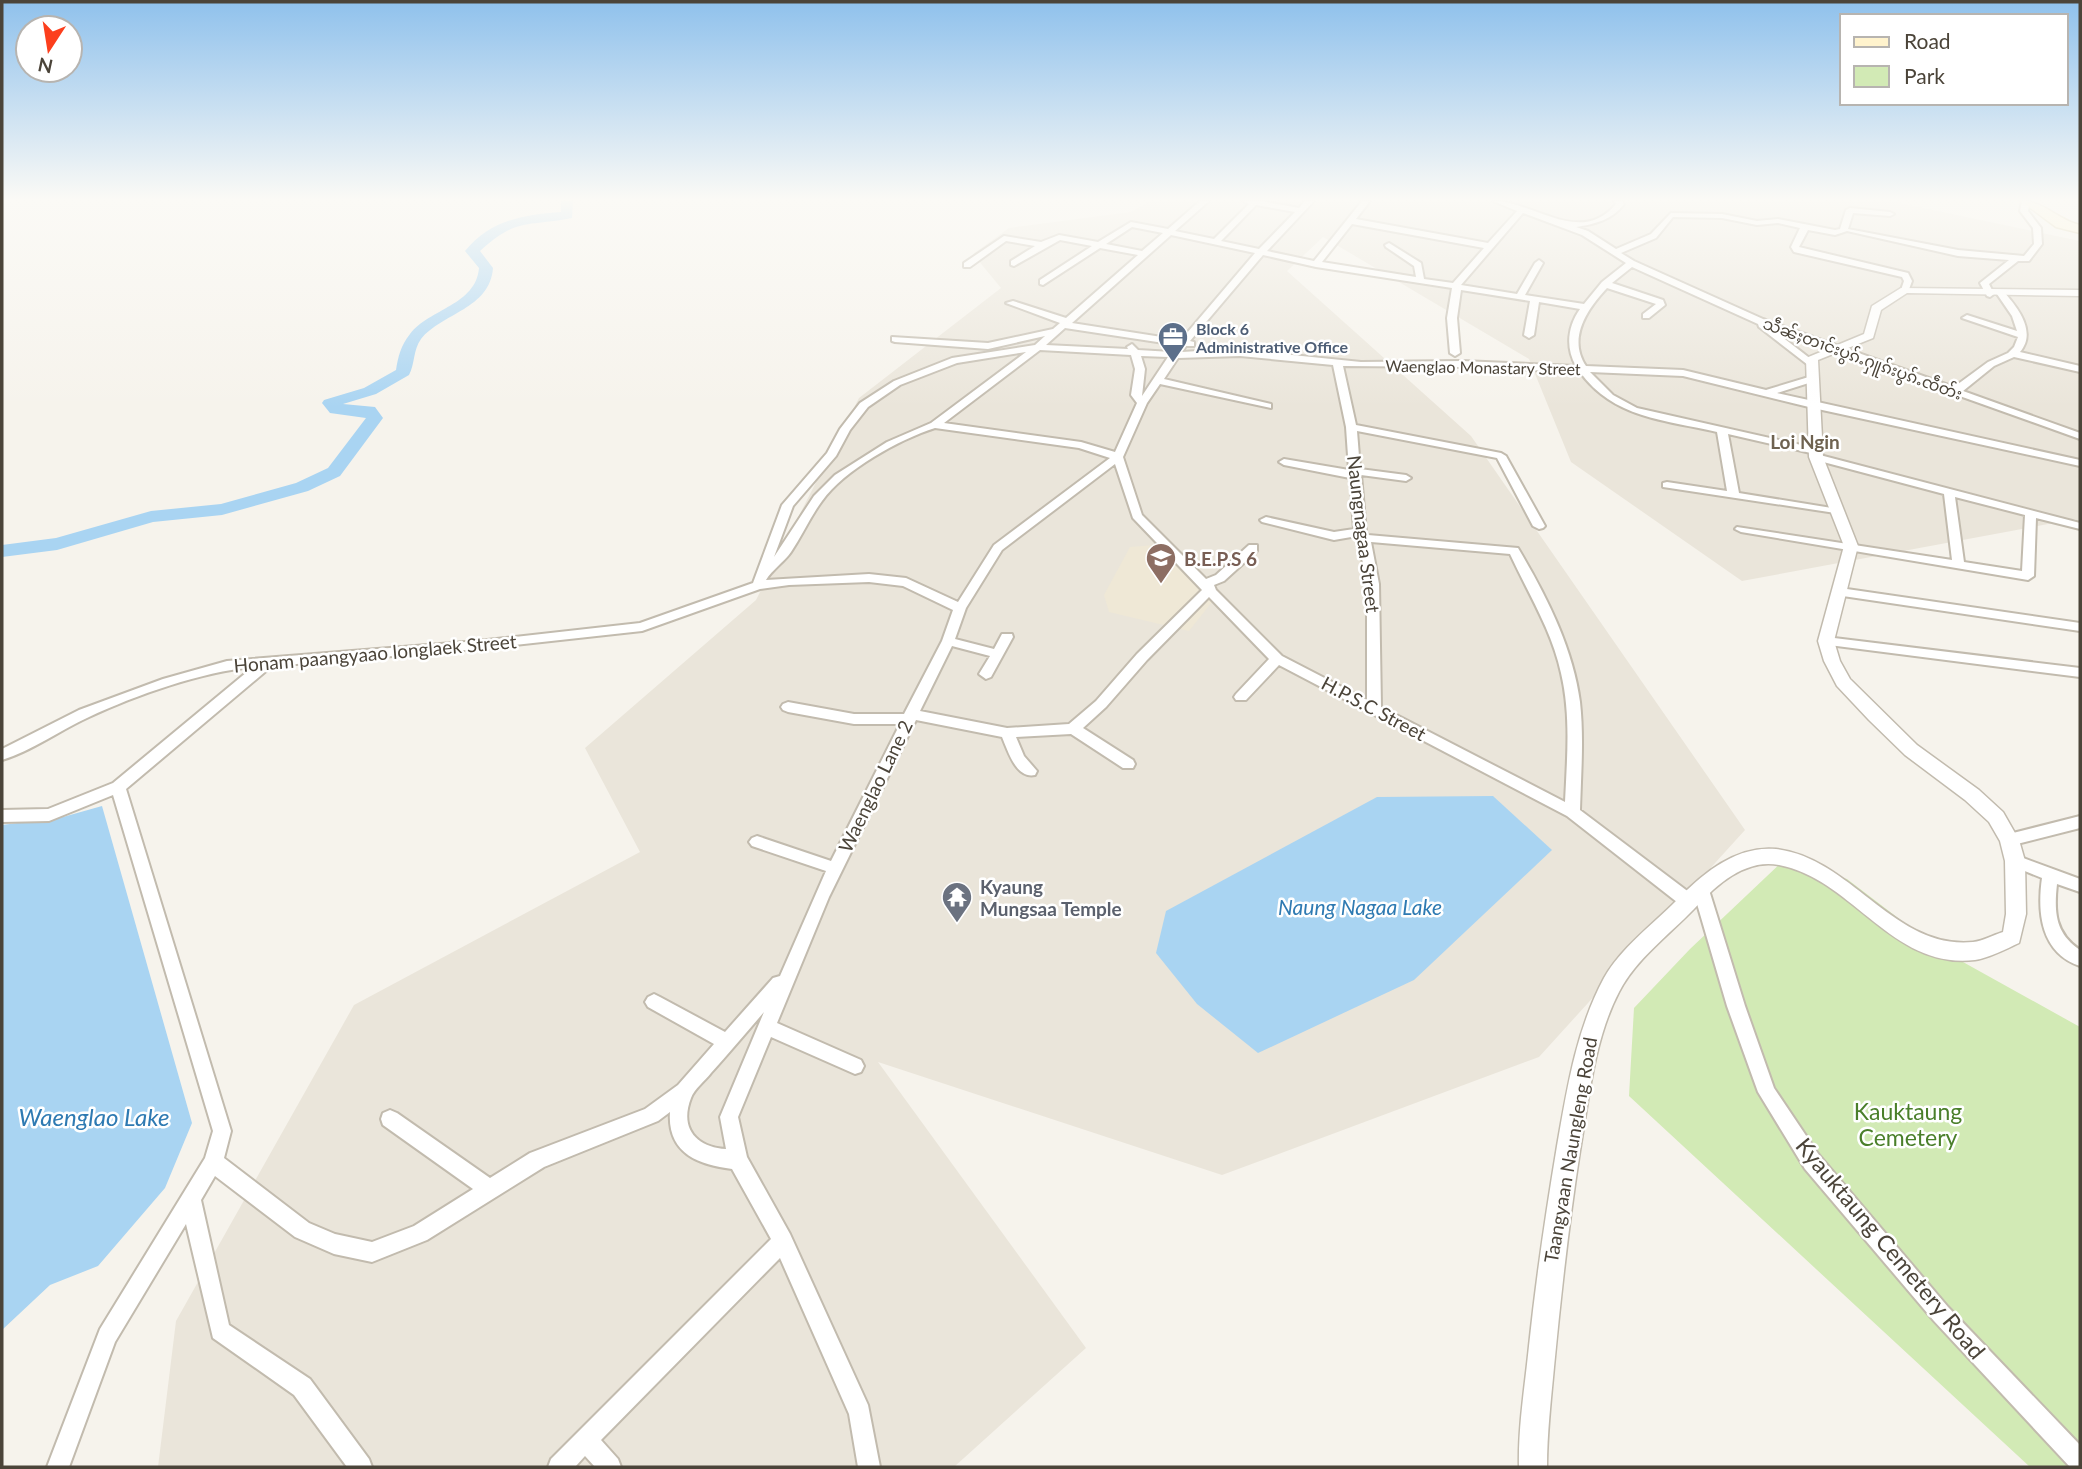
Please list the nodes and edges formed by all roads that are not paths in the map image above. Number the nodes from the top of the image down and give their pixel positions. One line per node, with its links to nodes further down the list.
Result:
1 (1061, 270): 13 (street)
2 (1126, 270): 26 (street)
3 (1246, 270): 33 (street, Waenglao Lane 2)
4 (1357, 270): 12 (street)
5 (1418, 270): 12 (street)
6 (1469, 270): 14 (street)
7 (1535, 270): 19 (street)
8 (1623, 270): 15 (street)
9 (1646, 270): 25 (street, သဵၼ်ႈတၢင်းပွၵ်ႉႁူၵ်းပွၵ်ႉၸဵတ်း)
10 (1881, 270): 16 (street)
11 (2002, 270): 18 (street)
12 (1419, 278): 14 (street)
13 (1043, 282)
14 (1457, 284): 19 (street); 35 (street)
15 (1605, 284): 22 (street); 23 (street)
16 (1905, 290): 18 (street); 32 (street)
17 (2080, 293): 18 (street)
18 (1996, 294): 29 (street)
19 (1521, 295): 20 (street)
20 (1535, 298): 22 (street); 28 (street)
21 (1010, 303): 26 (street)
22 (1584, 307): 38 (street)
23 (1646, 316)
24 (1967, 318): 29 (street)
25 (1760, 321): 32 (street, သဵၼ်ႈတၢင်းပွၵ်ႉႁူၵ်းပွၵ်ႉၸဵတ်း); 40 (street)
26 (1063, 326): 27 (street, Waenglao Monastary Street); 30 (street); 31 (street)
27 (1124, 333): 33 (street, Waenglao Monastary Street); 34 (street)
28 (1529, 335)
29 (2022, 335): 36 (street)
30 (895, 339)
31 (1038, 347): 34 (street); 47 (street); 70 (street)
32 (1838, 347): 40 (street); 42 (street, သဵၼ်ႈတၢင်းပွၵ်ႉႁူၵ်းပွၵ်ႉၸဵတ်း)
33 (1179, 349): 34 (street); 37 (street, Waenglao Monastary Street); 41 (street, Waenglao Lane 2)
34 (1135, 352): 44 (street)
35 (1455, 353)
36 (2014, 354): 39 (street); 42 (street)
37 (1337, 362): 38 (street, Waenglao Monastary Street); 48 (street, Naungnagaa Street)
38 (1580, 368): 43 (street, Waenglao Monastary Street); 49 (street)
39 (2080, 369)
40 (1811, 371): 43 (street); 45 (street)
41 (1157, 380): 44 (street, Waenglao Lane 2); 46 (street)
42 (1956, 391): 50 (street, သဵၼ်ႈတၢင်းပွၵ်ႉႁူၵ်းပွၵ်ႉၸဵတ်း)
43 (1764, 394): 45 (street, Waenglao Monastary Street)
44 (1142, 402): 52 (street, Waenglao Lane 2)
45 (1813, 405): 51 (street); 54 (street, Waenglao Monastary Street)
46 (1266, 406)
47 (935, 425): 52 (street); 70 (street)
48 (1351, 428): 55 (street, Naungnagaa Street); 63 (street)
49 (1722, 430): 51 (street); 59 (street)
50 (2080, 436)
51 (1815, 454): 58 (street); 60 (street)
52 (1118, 457): 71 (street, H.P.S.C Street); 73 (street, Waenglao Lane 2)
53 (1284, 462): 55 (street)
54 (2080, 463)
55 (1354, 473): 56 (street); 66 (street, Naungnagaa Street)
56 (1406, 478)
57 (1667, 485): 59 (street)
58 (1949, 491): 61 (street); 69 (street)
59 (1733, 494): 60 (street)
60 (1838, 512): 67 (street)
61 (2031, 512): 64 (street); 69 (street)
62 (1266, 520): 66 (street)
63 (1539, 526)
64 (2080, 526)
65 (1741, 529): 67 (street)
66 (1362, 535): 85 (street, Naungnagaa Street); 93 (street)
67 (1851, 546): 69 (street); 72 (street)
68 (1253, 548): 71 (street)
69 (1958, 564)
70 (759, 581): 73 (street, Honam paangyaao longlaek Street); 80 (street, Honam paangyaao longlaek Street)
71 (1208, 586): 79 (street, H.P.S.C Street); 87 (street)
72 (1840, 592): 74 (street); 77 (street)
73 (960, 608): 76 (street, Waenglao Lane 2)
74 (2080, 627)
75 (1007, 637): 78 (street)
76 (948, 640): 78 (street); 86 (street, Waenglao Lane 2)
77 (1826, 641): 81 (street); 96 (street, Taangyaan Naungleng Road)
78 (998, 654): 82 (street)
79 (1277, 659): 83 (street); 85 (street, H.P.S.C Street)
80 (268, 662): 89 (street, Honam paangyaao longlaek Street); 92 (street)
81 (2080, 673)
82 (986, 674)
83 (1241, 697)
84 (788, 707): 86 (street)
85 (1374, 707): 93 (street, H.P.S.C Street)
86 (910, 716): 88 (street); 99 (street, Waenglao Lane 2)
87 (1073, 729): 88 (street); 90 (street)
88 (1007, 733): 91 (street)
89 (2, 755)
90 (1128, 764)
91 (1030, 771)
92 (118, 787): 94 (street); 112 (street)
93 (1572, 812): 102 (street, H.P.S.C Street)
94 (2, 816)
95 (2080, 822): 96 (street)
96 (2009, 840): 98 (street, Taangyaan Naungleng Road)
97 (757, 842): 99 (street)
98 (2015, 861): 100 (street); 102 (street, Taangyaan Naungleng Road)
99 (835, 868): 104 (street, Waenglao Lane 2)
100 (2050, 874): 101 (street); 103 (street)
101 (2080, 886)
102 (1695, 896): 117 (street, Kyauktaung Cemetery Road); 123 (street, Taangyaan Naungleng Road)
103 (2080, 959)
104 (789, 971): 106 (street, Waenglao Lane 2); 107 (street)
105 (654, 1002): 107 (street)
106 (766, 1027): 108 (street); 111 (street, Waenglao Lane 2)
107 (728, 1043): 109 (street)
108 (855, 1066)
109 (684, 1091): 111 (street); 113 (street)
110 (390, 1119): 113 (street)
111 (738, 1160): 115 (street, Waenglao Lane 2)
112 (213, 1162): 113 (street); 114 (street)
113 (488, 1188)
114 (190, 1197): 118 (street); 119 (street)
115 (783, 1241): 116 (street); 122 (street, Waenglao Lane 2)
116 (586, 1440): 120 (street); 121 (street)
117 (2080, 1461)
118 (58, 1467)
119 (360, 1467)
120 (559, 1467)
121 (610, 1467)
122 (869, 1467)
123 (1533, 1467)

